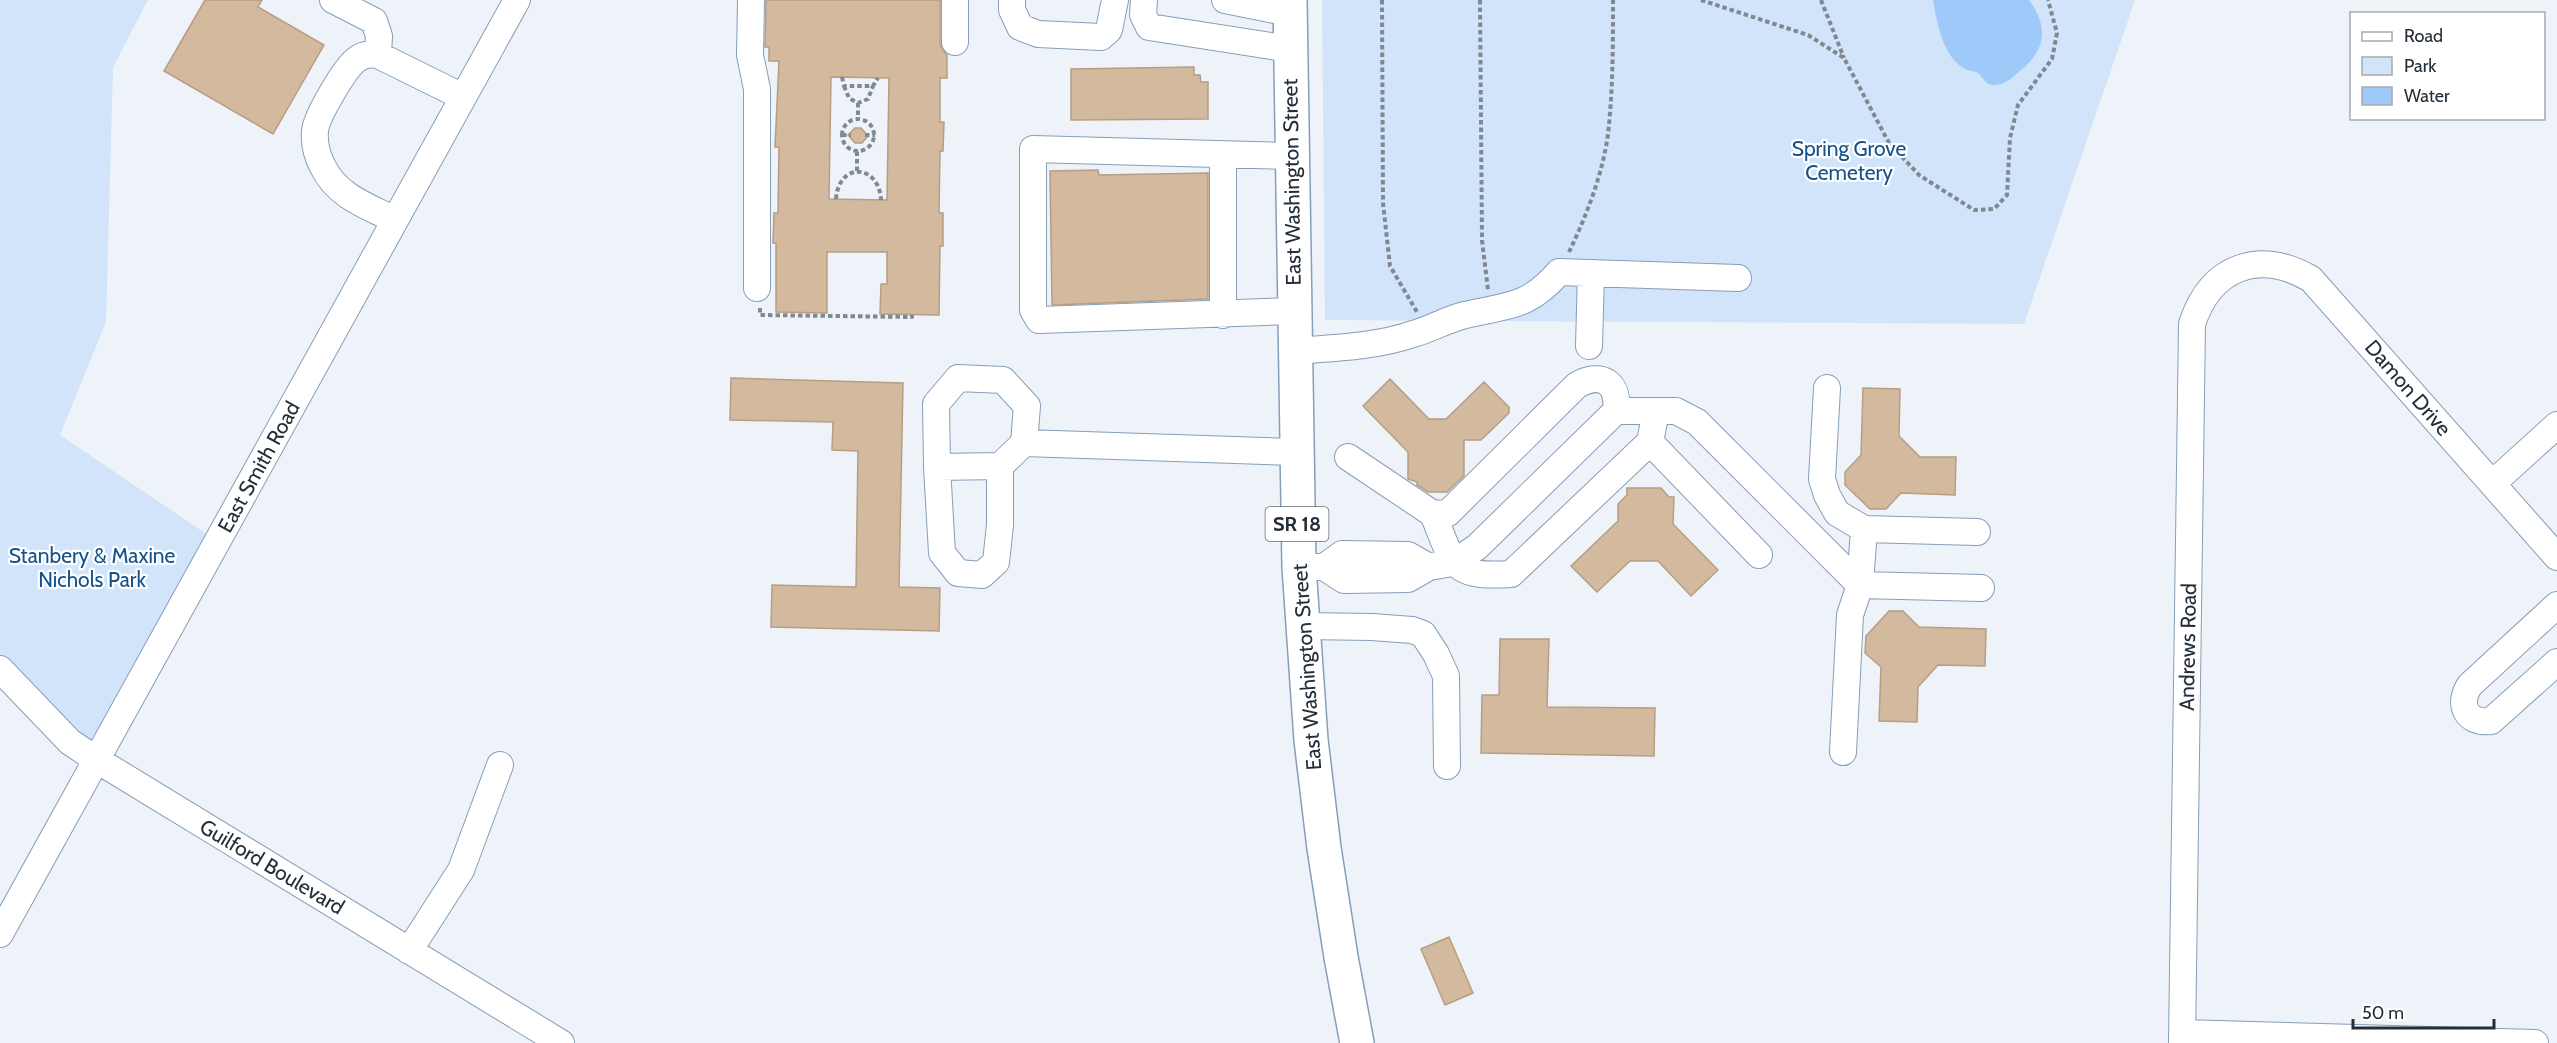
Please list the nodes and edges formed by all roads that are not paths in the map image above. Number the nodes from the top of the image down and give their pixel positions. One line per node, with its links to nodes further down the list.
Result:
1 (333, 0): 12 (street)
2 (751, 0): 20 (street)
3 (955, 0): 10 (street)
4 (1012, 0): 5 (street)
5 (1115, 0)
6 (1144, 0): 11 (street)
7 (1226, 0): 9 (street)
8 (512, 2): 13 (street, East Smith Road)
9 (1290, 6): 11 (highway, East Washington Street / SR 18)
10 (955, 42)
11 (1290, 50): 15 (highway, East Washington Street / SR 18)
12 (378, 55): 13 (street); 16 (street)
13 (463, 97): 16 (street, East Smith Road)
14 (1223, 155): 15 (street); 22 (street); 22 (street)
15 (1292, 156): 21 (highway, East Washington Street / SR 18)
16 (395, 220): 50 (street, East Smith Road)
17 (2236, 269): 35 (street, Damon Drive); 55 (street, Andrews Road)
18 (1591, 273): 19 (street); 23 (street); 24 (street)
19 (1738, 278)
20 (757, 288)
21 (1294, 312): 22 (street); 24 (highway, East Washington Street / SR 18)
22 (1224, 315)
23 (1589, 346)
24 (1294, 351): 31 (highway, East Washington Street / SR 18)
25 (1827, 388): 37 (street)
26 (1616, 411): 27 (street); 36 (street); 41 (street)
27 (1656, 411): 29 (street); 43 (street)
28 (2557, 425): 35 (street)
29 (1650, 442): 39 (street); 41 (street)
30 (1024, 443): 31 (street); 33 (street); 34 (street)
31 (1296, 452): 42 (highway, East Washington Street / SR 18)
32 (1348, 457): 36 (street)
33 (1000, 466): 34 (street); 34 (street)
34 (937, 467)
35 (2493, 483): 40 (street, Damon Drive)
36 (1434, 514): 41 (street)
37 (1864, 529): 38 (street); 43 (street)
38 (1977, 532)
39 (1759, 555)
40 (2557, 557)
41 (1441, 565): 42 (street)
42 (1312, 567): 46 (highway, East Washington Street / SR 18)
43 (1860, 585): 44 (street); 49 (street)
44 (1981, 588)
45 (2557, 605): 47 (street)
46 (1303, 626): 52 (street); 57 (highway, East Washington Street / SR 18)
47 (2557, 662)
48 (0, 669): 50 (street, Guilford Boulevard)
49 (1844, 752)
50 (97, 760): 53 (street, East Smith Road); 54 (street, Guilford Boulevard)
51 (500, 765): 54 (street)
52 (1447, 766)
53 (0, 934)
54 (409, 951): 56 (street, Guilford Boulevard)
55 (2182, 1038): 58 (street)
56 (561, 1043)
57 (1357, 1043)
58 (2535, 1043)

